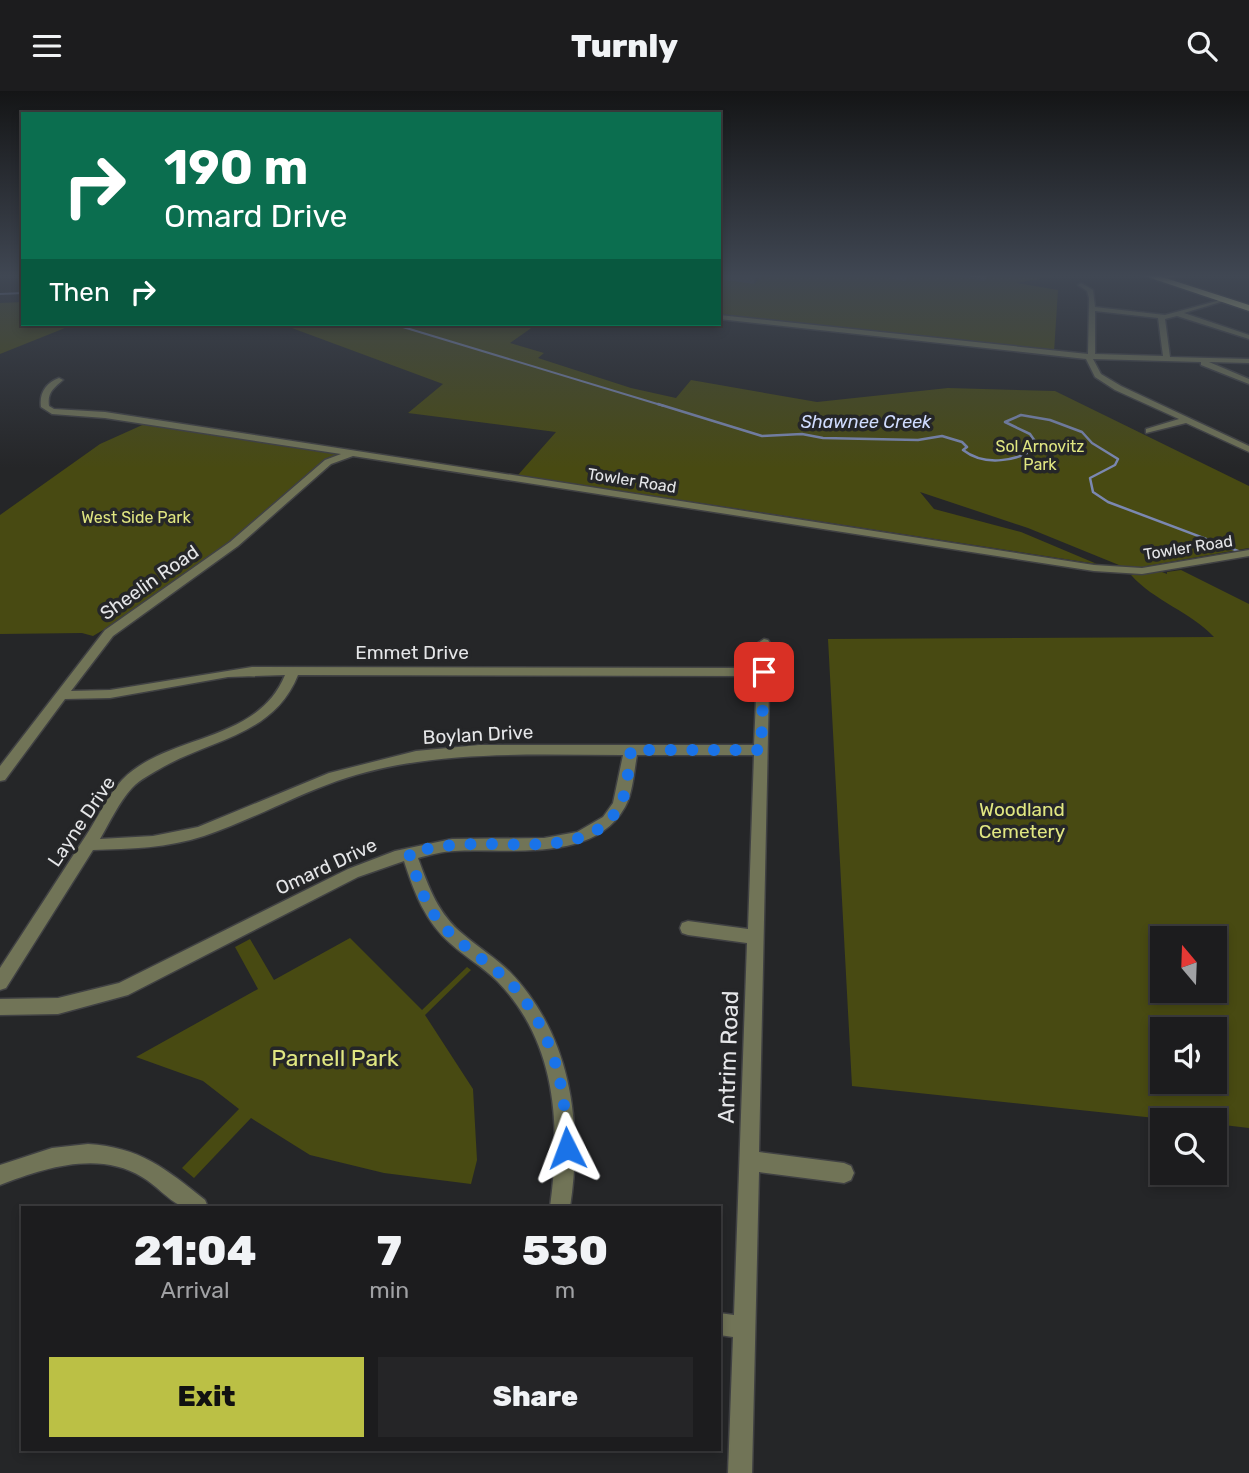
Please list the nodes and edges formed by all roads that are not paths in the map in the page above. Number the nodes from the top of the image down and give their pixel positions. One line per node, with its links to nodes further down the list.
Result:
1 (923, 339): 4 (street)
2 (1092, 339): 4 (street)
3 (1164, 339): 5 (street)
4 (1089, 358): 5 (street); 10 (street)
5 (1167, 359): 6 (street)
6 (1196, 360): 7 (street); 9 (street)
7 (1249, 361)
8 (59, 380): 13 (street, Towler Road)
9 (1249, 382)
10 (1186, 420): 11 (street); 12 (street)
11 (1149, 431)
12 (1249, 449)
13 (352, 453): 14 (street, Towler Road); 18 (street, Sheelin Road)
14 (1249, 553)
15 (764, 643): 17 (street, Antrim Road)
16 (293, 671): 17 (street, Emmet Drive); 18 (street, Emmet Drive); 22 (street, Layne Drive)
17 (764, 672): 20 (street, Antrim Road)
18 (62, 695): 21 (street, Sheelin Road)
19 (631, 750): 20 (street, Boylan Drive); 22 (street, Boylan Drive); 23 (street, Omard Drive)
20 (761, 750): 25 (street, Antrim Road)
21 (0, 776)
22 (86, 845): 26 (street, Layne Drive)
23 (409, 853): 27 (street, Omard Drive); 32 (street)
24 (688, 928): 25 (street)
25 (756, 937): 28 (street, Antrim Road)
26 (0, 983)
27 (0, 1007)
28 (750, 1161): 29 (street); 34 (street, Antrim Road)
29 (844, 1173)
30 (0, 1175): 31 (street)
31 (197, 1206)
32 (560, 1206)
33 (721, 1324): 34 (street)
34 (745, 1328): 35 (street, Antrim Road)
35 (740, 1473)

